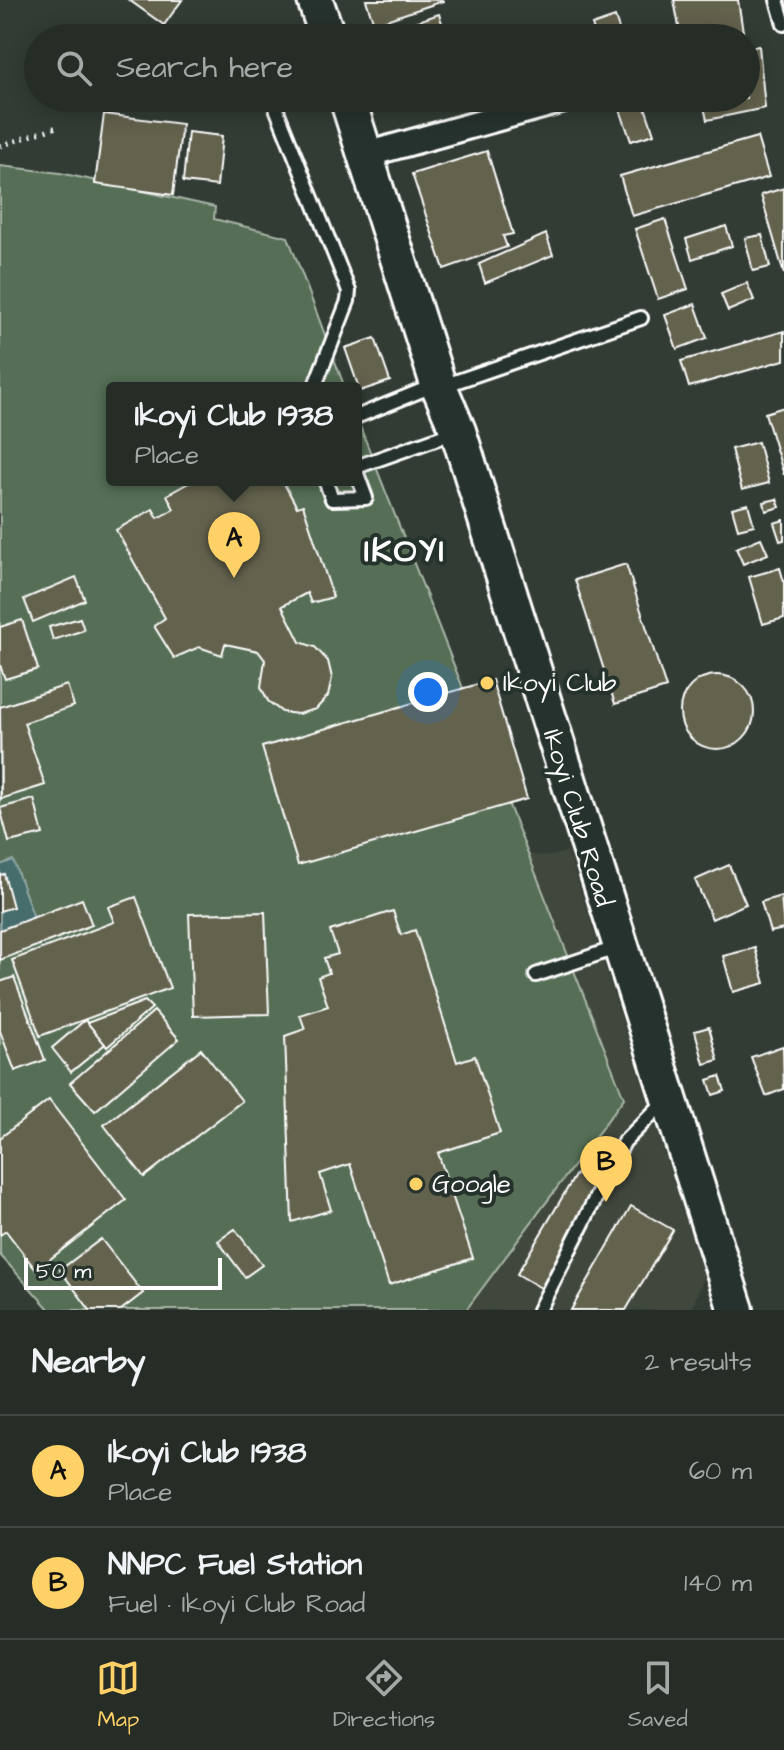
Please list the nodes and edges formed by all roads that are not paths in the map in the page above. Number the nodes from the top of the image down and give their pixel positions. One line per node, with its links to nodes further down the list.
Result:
1 (315, 0): 3 (main road)
2 (777, 0): 4 (lane)
3 (323, 24)
4 (784, 24)
5 (278, 112): 10 (lane)
6 (351, 112): 8 (main road, Ikoyi Club Road)
7 (520, 112): 8 (street)
8 (365, 155): 11 (main road, Ikoyi Club Road)
9 (641, 318): 11 (lane)
10 (316, 382)
11 (439, 386): 12 (lane); 13 (main road, Ikoyi Club Road)
12 (362, 415)
13 (458, 431): 14 (lane); 17 (main road, Ikoyi Club Road)
14 (362, 467)
15 (327, 486): 16 (lane)
16 (362, 486)
17 (619, 947): 18 (lane); 19 (main road, Ikoyi Club Road)
18 (536, 975)
19 (668, 1098): 20 (lane); 21 (main road, Ikoyi Club Road)
20 (539, 1310)
21 (736, 1310)

